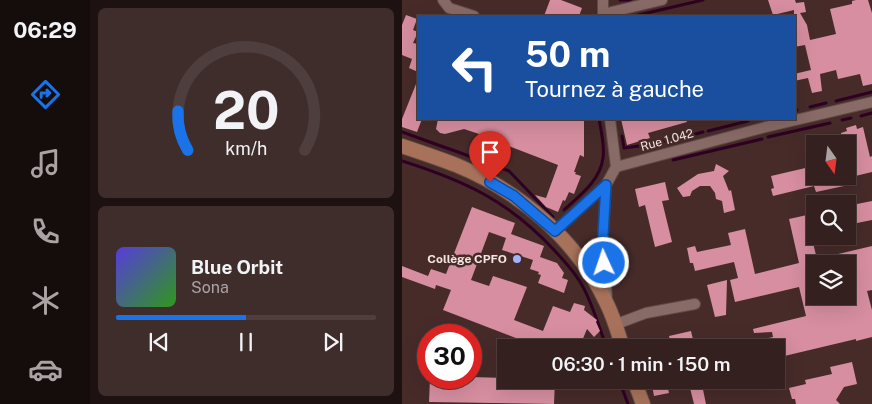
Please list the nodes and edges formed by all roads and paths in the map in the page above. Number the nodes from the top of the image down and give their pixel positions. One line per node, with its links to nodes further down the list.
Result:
1 (443, 0): 4 (street)
2 (603, 0): 5 (street)
3 (662, 0): 5 (street)
4 (471, 15)
5 (603, 15)
6 (872, 102): 9 (street, Rue 1.042)
7 (610, 120): 11 (street)
8 (796, 120): 11 (street, Rue 1.042)
9 (796, 120)
10 (402, 146): 13 (main road)
11 (616, 167): 12 (street)
12 (606, 185): 13 (street); 14 (street)
13 (555, 231): 14 (main road)
14 (607, 304): 16 (main road)
15 (694, 304): 16 (street)
16 (614, 324): 17 (main road)
17 (619, 339)
18 (637, 389): 19 (main road)
19 (643, 404)

